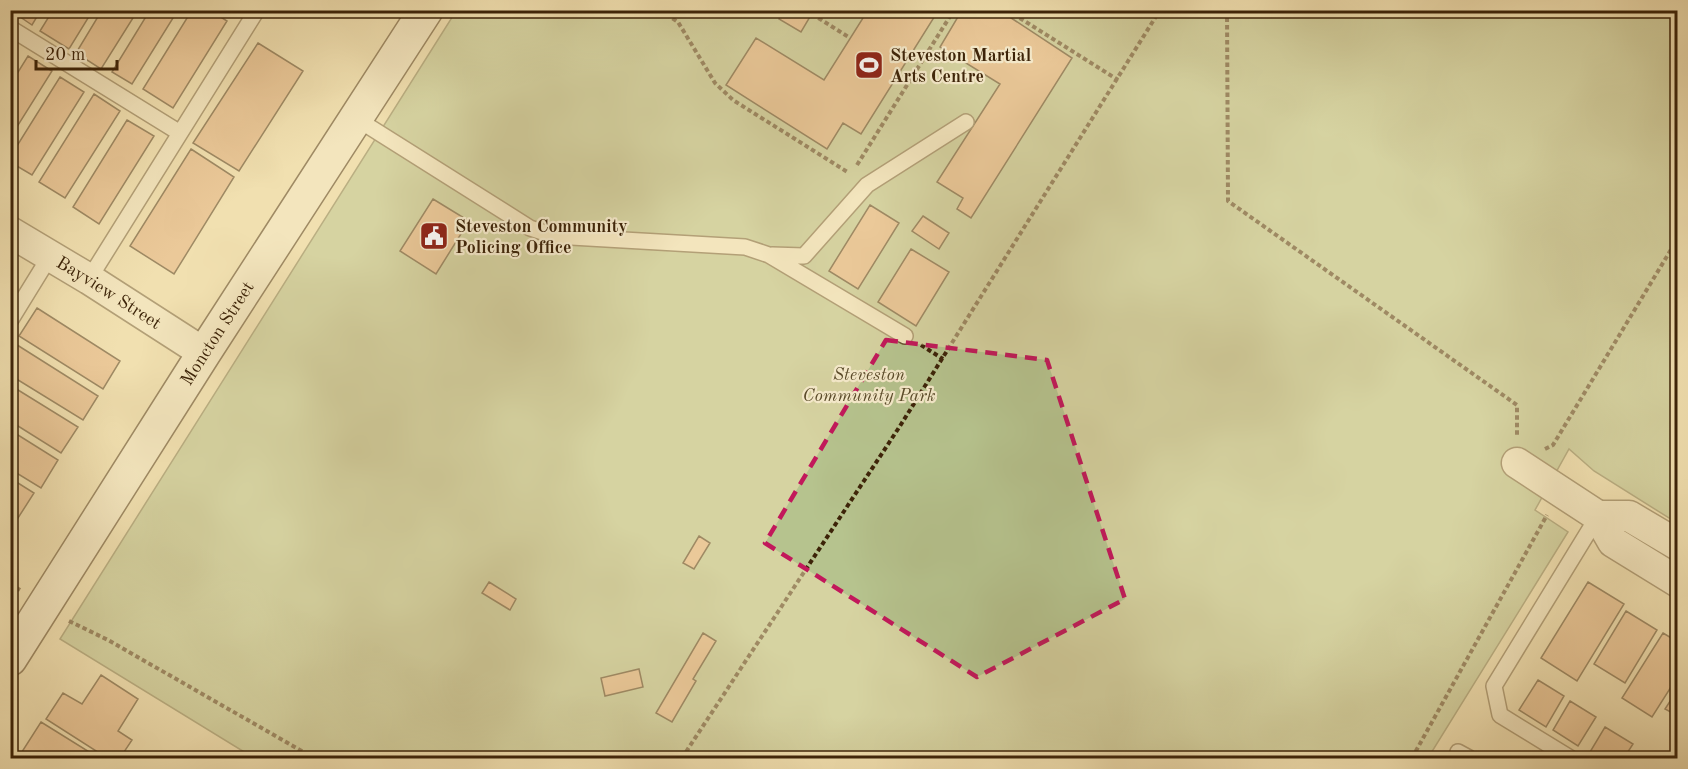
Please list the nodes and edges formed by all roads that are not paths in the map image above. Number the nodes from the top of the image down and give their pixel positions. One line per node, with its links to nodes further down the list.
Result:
1 (257, 10): 6 (lane)
2 (426, 10): 4 (street, Moncton Street)
3 (10, 28): 6 (lane)
4 (357, 119): 8 (lane); 13 (street, Moncton Street)
5 (966, 122): 8 (lane)
6 (180, 133): 10 (lane)
7 (10, 232): 9 (street, Bayview Street)
8 (769, 255): 12 (lane)
9 (50, 256): 10 (street, Bayview Street); 11 (lane)
10 (89, 279): 13 (street, Bayview Street)
11 (10, 321)
12 (905, 336)
13 (204, 353): 18 (street, Moncton Street)
14 (1517, 463): 15 (street)
15 (1598, 516): 16 (street); 17 (street); 19 (lane)
16 (1677, 545)
17 (1677, 582)
18 (10, 659)
19 (1570, 759)

